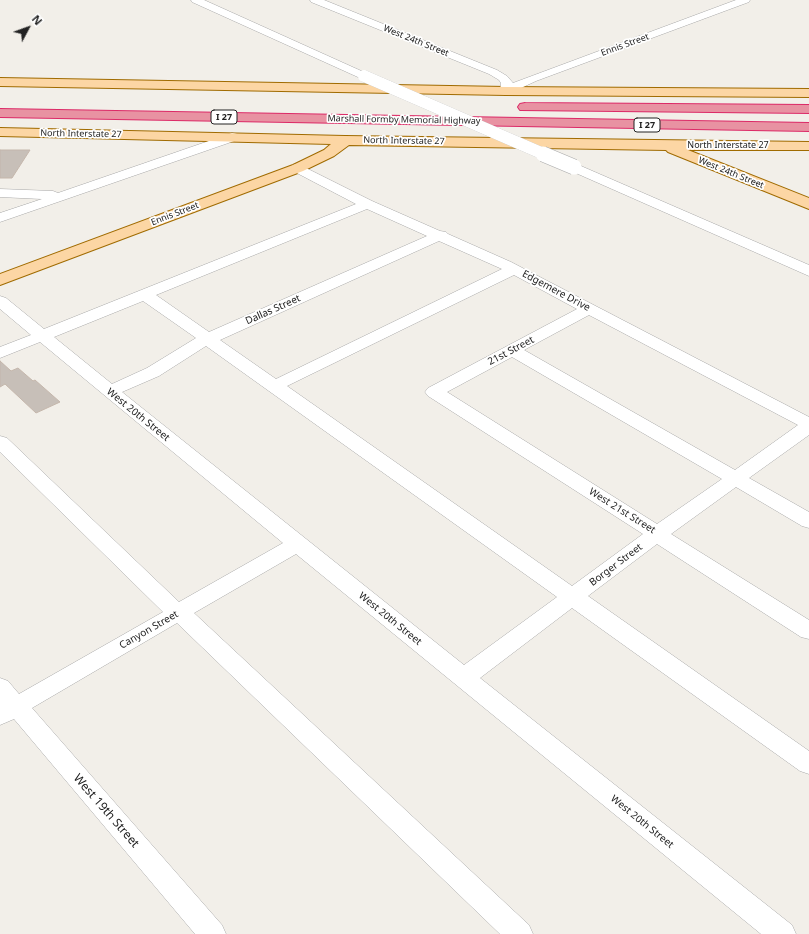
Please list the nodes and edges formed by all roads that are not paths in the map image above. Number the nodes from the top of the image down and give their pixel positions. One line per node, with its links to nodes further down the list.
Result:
1 (196, 0): 27 (street, bridge)
2 (745, 0): 5 (street, Ennis Street)
3 (322, 1): 5 (street, West 24th Street)
4 (0, 82): 5 (main road)
5 (506, 92): 6 (main road)
6 (809, 93)
7 (400, 106): 8 (highway, Marshall Formby Memorial Highway)
8 (470, 106)
9 (509, 107): 10 (highway, I 27)
10 (809, 109)
11 (0, 113): 12 (highway, Marshall Formby Memorial Highway / I 27)
12 (809, 128)
13 (0, 132): 14 (main road, North Interstate 27)
14 (232, 137): 15 (main road, North Interstate 27); 21 (street)
15 (345, 140): 16 (main road, North Interstate 27); 19 (main road, Ennis Street)
16 (661, 145): 17 (main road, North Interstate 27); 22 (main road, West 24th Street)
17 (726, 145): 18 (main road, North Interstate 27); 22 (main road, West 24th Street)
18 (809, 146)
19 (298, 168): 23 (street, Edgemere Drive); 28 (main road, Ennis Street)
20 (0, 194): 21 (street)
21 (67, 195): 24 (street)
22 (805, 202)
23 (367, 204): 25 (street, Edgemere Drive); 29 (street)
24 (0, 218)
25 (441, 235): 26 (street, Edgemere Drive); 33 (street, Dallas Street)
26 (514, 269): 31 (street, Edgemere Drive); 36 (street)
27 (809, 271)
28 (0, 280)
29 (144, 294): 32 (street); 33 (street)
30 (0, 301): 32 (street, West 20th Street)
31 (588, 309): 34 (street, 21st Street); 39 (street, Edgemere Drive)
32 (42, 336): 35 (street); 37 (street, West 20th Street)
33 (207, 339): 36 (street); 37 (street, Dallas Street)
34 (512, 350): 38 (street, 21st Street); 41 (street)
35 (0, 353)
36 (274, 386): 45 (street)
37 (110, 392): 44 (street, West 20th Street)
38 (434, 392): 43 (street, West 21st Street)
39 (809, 425): 41 (street, Borger Street)
40 (0, 442): 46 (street)
41 (735, 479): 42 (street); 43 (street, Borger Street)
42 (809, 521)
43 (657, 534): 45 (street, Borger Street); 47 (street, West 21st Street)
44 (297, 544): 46 (street, Canyon Street); 48 (street, West 20th Street)
45 (573, 597): 48 (street, Borger Street); 51 (street)
46 (179, 612): 50 (street, Canyon Street); 53 (street)
47 (809, 631)
48 (463, 678): 54 (street, West 20th Street)
49 (0, 687): 50 (street, West 19th Street)
50 (8, 711): 52 (street, West 19th Street)
51 (809, 764)
52 (212, 934)
53 (519, 934)
54 (782, 934)

